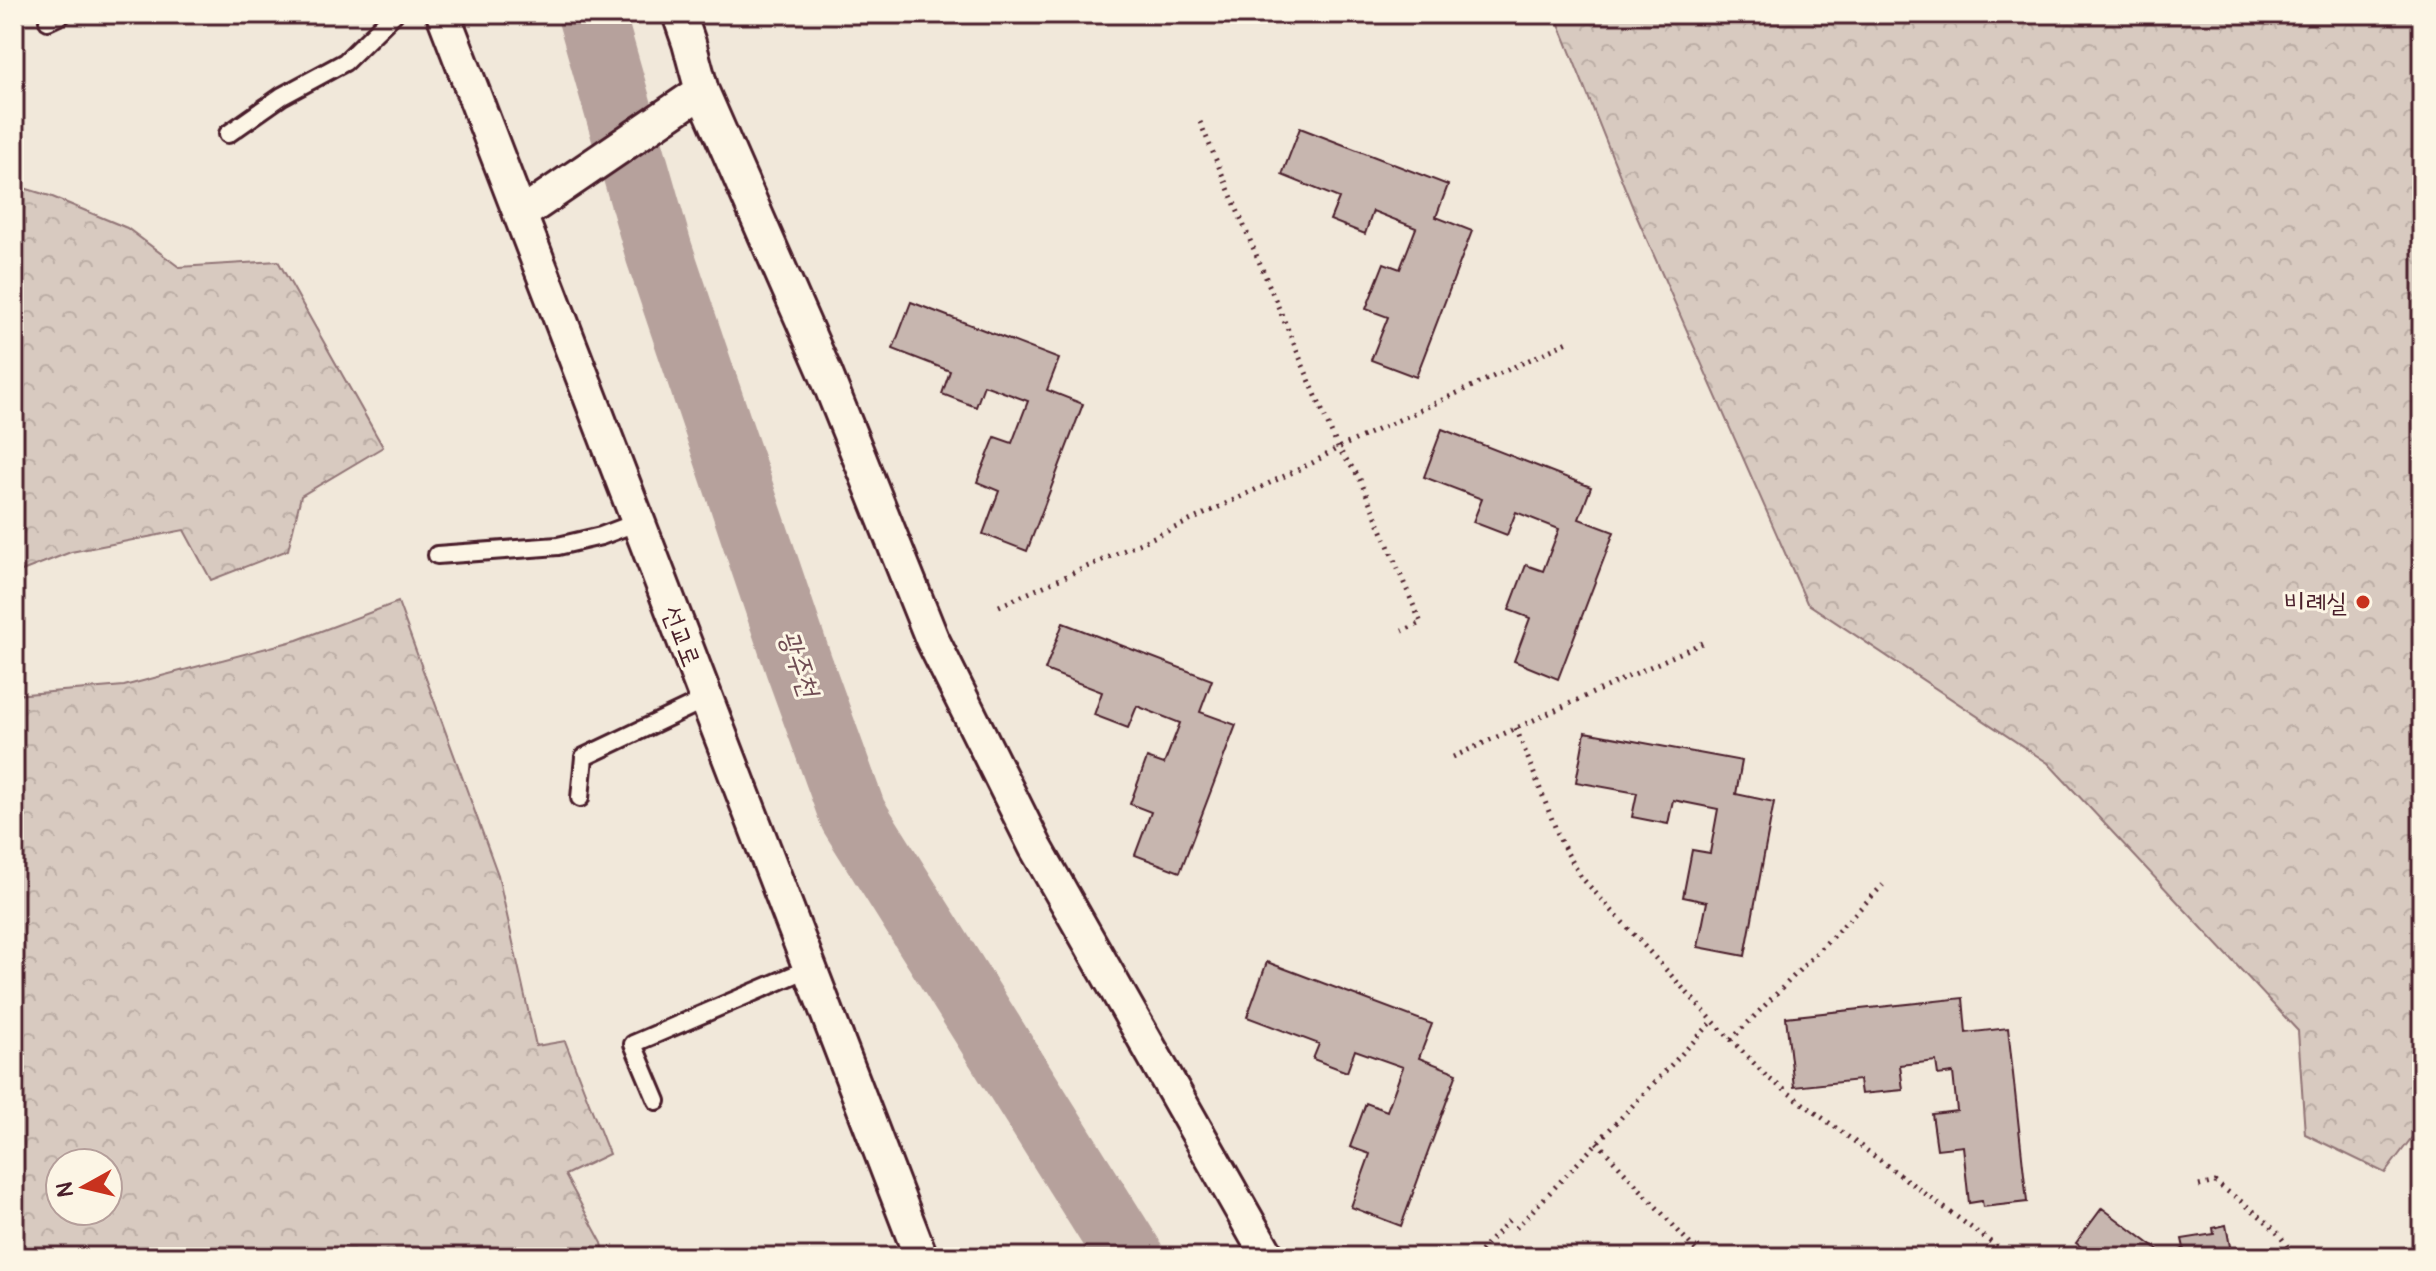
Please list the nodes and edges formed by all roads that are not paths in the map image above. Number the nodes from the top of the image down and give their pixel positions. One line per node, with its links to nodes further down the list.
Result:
1 (394, 14): 5 (lane)
2 (443, 14): 6 (street, 선교로)
3 (679, 14): 4 (street)
4 (702, 91): 6 (street); 14 (street)
5 (228, 134)
6 (520, 215): 7 (street, 선교로)
7 (638, 522): 8 (lane); 9 (street, 선교로)
8 (437, 555)
9 (706, 699): 10 (lane); 11 (street, 선교로)
10 (580, 798)
11 (810, 968): 12 (lane); 13 (street, 선교로)
12 (657, 1101)
13 (921, 1257)
14 (1268, 1257)

